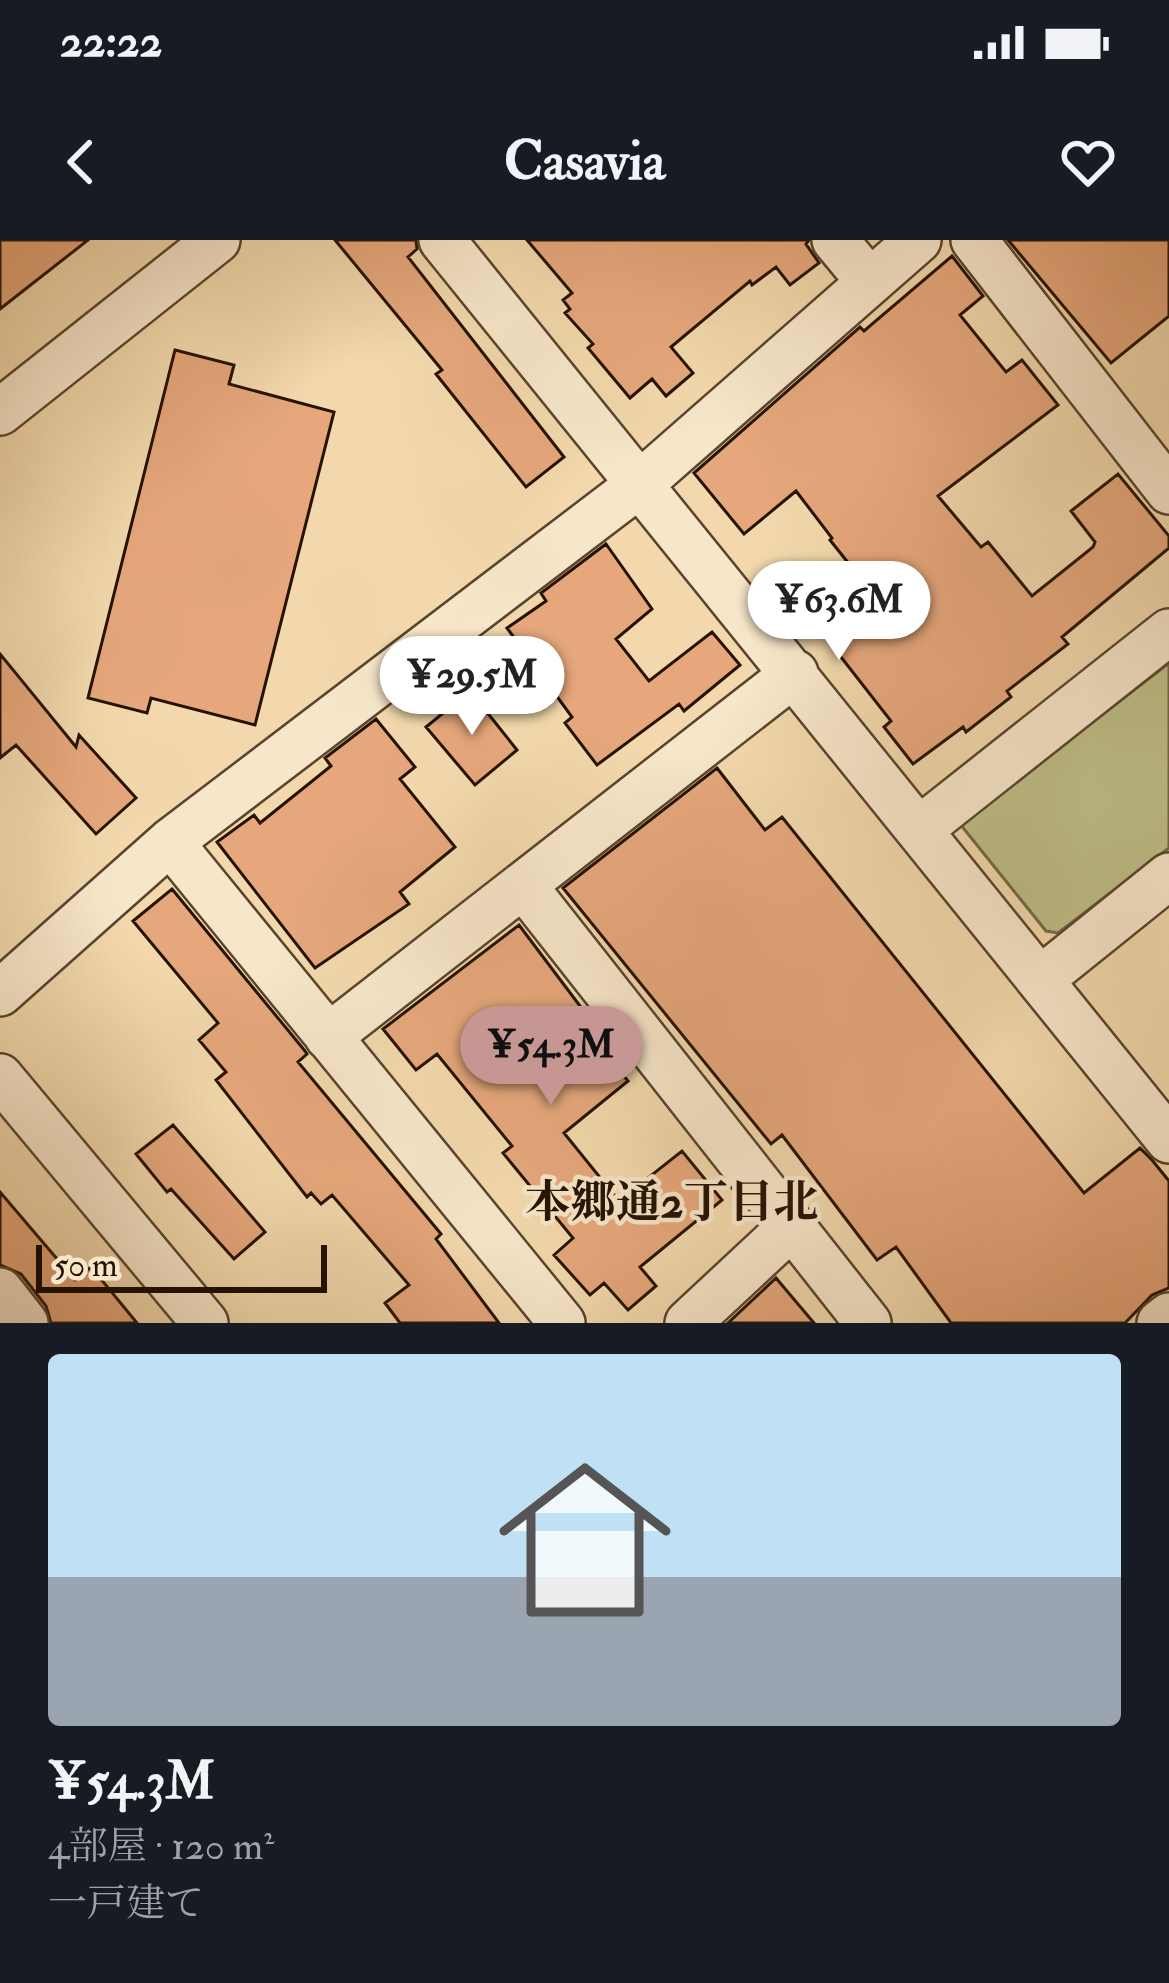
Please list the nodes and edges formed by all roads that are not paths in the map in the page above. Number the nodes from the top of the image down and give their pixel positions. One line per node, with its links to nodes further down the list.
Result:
1 (218, 240): 7 (street)
2 (442, 240): 8 (street)
3 (835, 240): 6 (street)
4 (918, 240): 6 (street)
5 (974, 240): 9 (street)
6 (868, 280): 8 (street)
7 (0, 412)
8 (640, 484): 11 (street); 13 (street)
9 (1169, 491)
10 (1169, 632): 12 (street)
11 (795, 673): 12 (street); 15 (street)
12 (920, 829): 16 (street)
13 (170, 842): 17 (street); 18 (street)
14 (1169, 876): 16 (street)
15 (523, 885): 18 (street); 21 (street)
16 (1041, 979): 20 (street)
17 (0, 993)
18 (328, 1037): 26 (street)
19 (0, 1077): 25 (street)
20 (1169, 1140)
21 (792, 1226): 27 (street); 28 (street)
22 (0, 1291): 24 (street)
23 (1169, 1316): 29 (street)
24 (26, 1323)
25 (205, 1323)
26 (562, 1323)
27 (688, 1323)
28 (868, 1323)
29 (1160, 1323)

